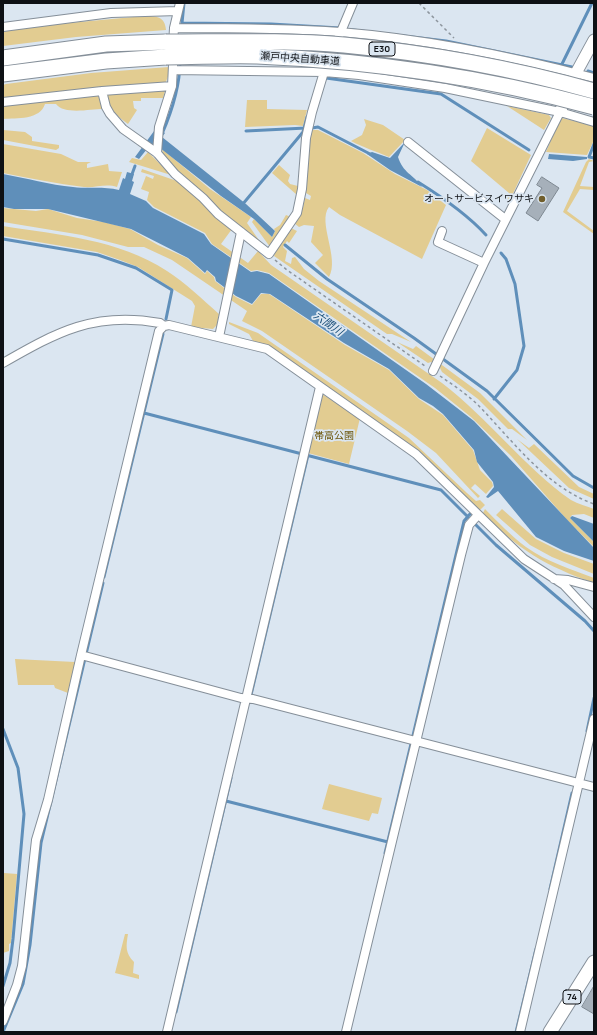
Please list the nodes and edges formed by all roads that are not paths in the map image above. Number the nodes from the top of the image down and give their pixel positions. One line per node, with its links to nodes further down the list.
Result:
1 (353, 3): 5 (street)
2 (179, 7): 3 (street); 4 (street)
3 (3, 27)
4 (179, 28): 5 (street); 8 (street)
5 (341, 32): 9 (street); 10 (street)
6 (594, 40): 10 (street)
7 (3, 58): 15 (highway, 瀬戸中央自動車道 / E30, bridge)
8 (175, 67): 9 (street); 11 (highway, 瀬戸中央自動車道 / E30); 13 (street); 17 (highway, 瀬戸中央自動車道 / E30, bridge)
9 (324, 72): 18 (street); 24 (street)
10 (576, 73): 12 (street); 18 (street)
11 (3, 74)
12 (594, 78)
13 (172, 86): 14 (street); 21 (street)
14 (102, 91): 16 (street); 21 (street)
15 (594, 91)
16 (3, 102)
17 (594, 107)
18 (560, 112): 19 (street); 22 (street)
19 (594, 122)
20 (408, 142): 22 (street)
21 (152, 148): 24 (street)
22 (506, 219): 25 (street)
23 (442, 231): 25 (street)
24 (240, 235): 27 (street)
25 (484, 263): 29 (street)
26 (164, 326): 27 (street); 28 (street); 35 (street)
27 (219, 337): 30 (street)
28 (3, 363)
29 (433, 371)
30 (320, 387): 31 (street); 36 (street)
31 (474, 519): 32 (street); 38 (street)
32 (554, 579): 33 (street); 34 (street)
33 (594, 587)
34 (594, 617)
35 (84, 656): 36 (street); 43 (street)
36 (246, 698): 38 (street); 44 (street)
37 (594, 719): 39 (street)
38 (414, 740): 39 (street); 45 (street)
39 (576, 783): 40 (street); 46 (street)
40 (594, 787)
41 (594, 962): 42 (main road, 74)
42 (589, 979): 47 (main road, 74)
43 (3, 1021)
44 (167, 1032)
45 (346, 1032)
46 (520, 1032)
47 (550, 1032)

